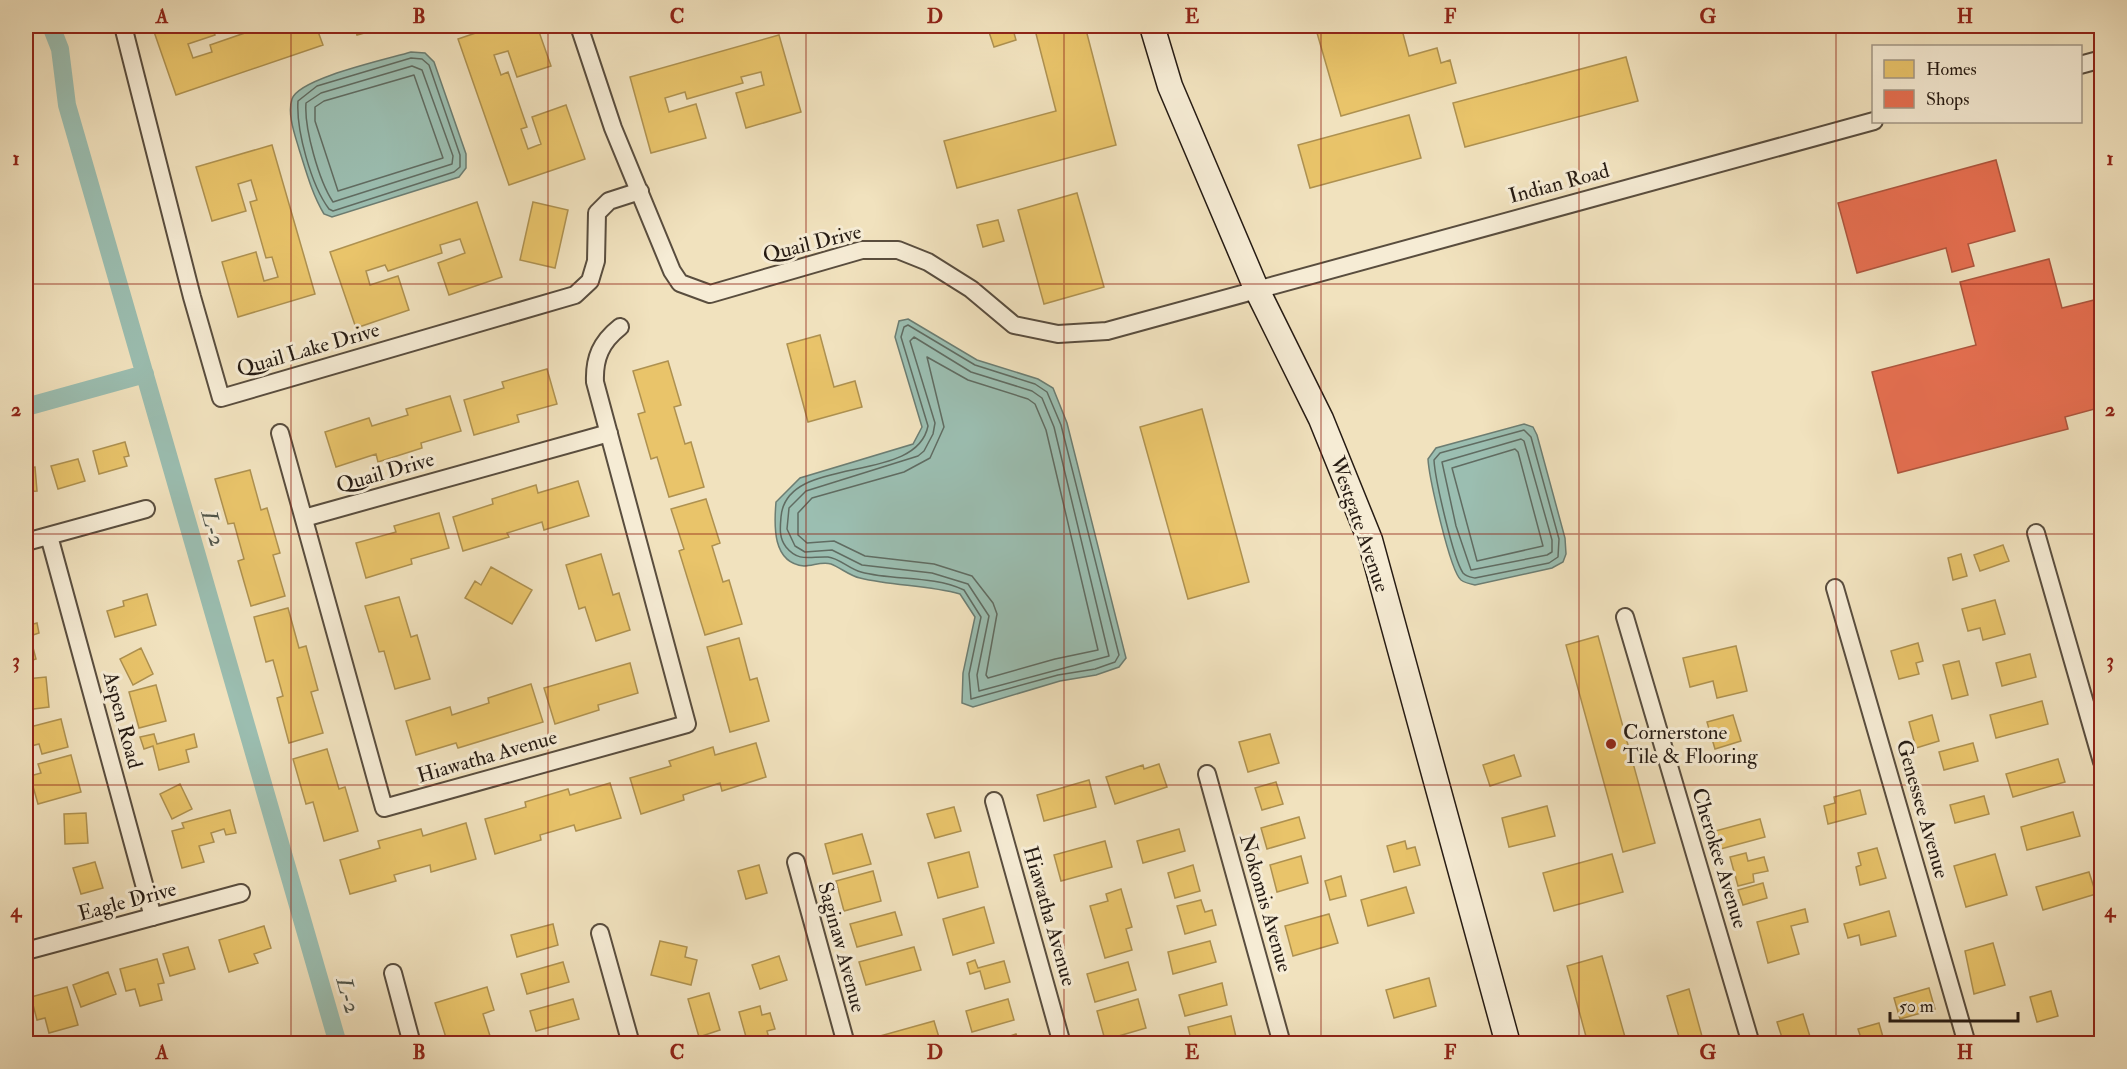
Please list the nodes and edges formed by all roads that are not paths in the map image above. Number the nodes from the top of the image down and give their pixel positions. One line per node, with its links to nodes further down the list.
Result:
1 (123, 26): 7 (street, Quail Lake Drive)
2 (579, 26): 7 (street)
3 (1152, 26): 8 (street, Westgate Avenue)
4 (2102, 59): 5 (street)
5 (2082, 64)
6 (1872, 122): 8 (street, Indian Road)
7 (640, 191): 8 (street, Quail Drive)
8 (1256, 288): 33 (street, Westgate Avenue)
9 (620, 327): 11 (street)
10 (280, 433): 13 (street, Hiawatha Avenue)
11 (609, 433): 13 (street, Quail Drive); 13 (street, Hiawatha Avenue)
12 (146, 509): 15 (street)
13 (304, 518)
14 (2036, 533): 19 (street)
15 (49, 536): 16 (street); 24 (street, Aspen Road)
16 (26, 542)
17 (1835, 588): 35 (street, Genessee Avenue)
18 (1625, 617): 34 (street, Cherokee Avenue)
19 (2102, 762)
20 (1207, 774): 32 (street, Nokomis Avenue)
21 (994, 801): 31 (street, Hiawatha Avenue)
22 (796, 862): 30 (street, Saginaw Avenue)
23 (240, 893): 24 (street, Eagle Drive)
24 (153, 916): 26 (street, Eagle Drive)
25 (600, 933): 29 (street)
26 (26, 951)
27 (393, 973): 28 (street)
28 (412, 1044)
29 (631, 1044)
30 (846, 1044)
31 (1062, 1044)
32 (1282, 1044)
33 (1508, 1044)
34 (1751, 1044)
35 (1967, 1044)

